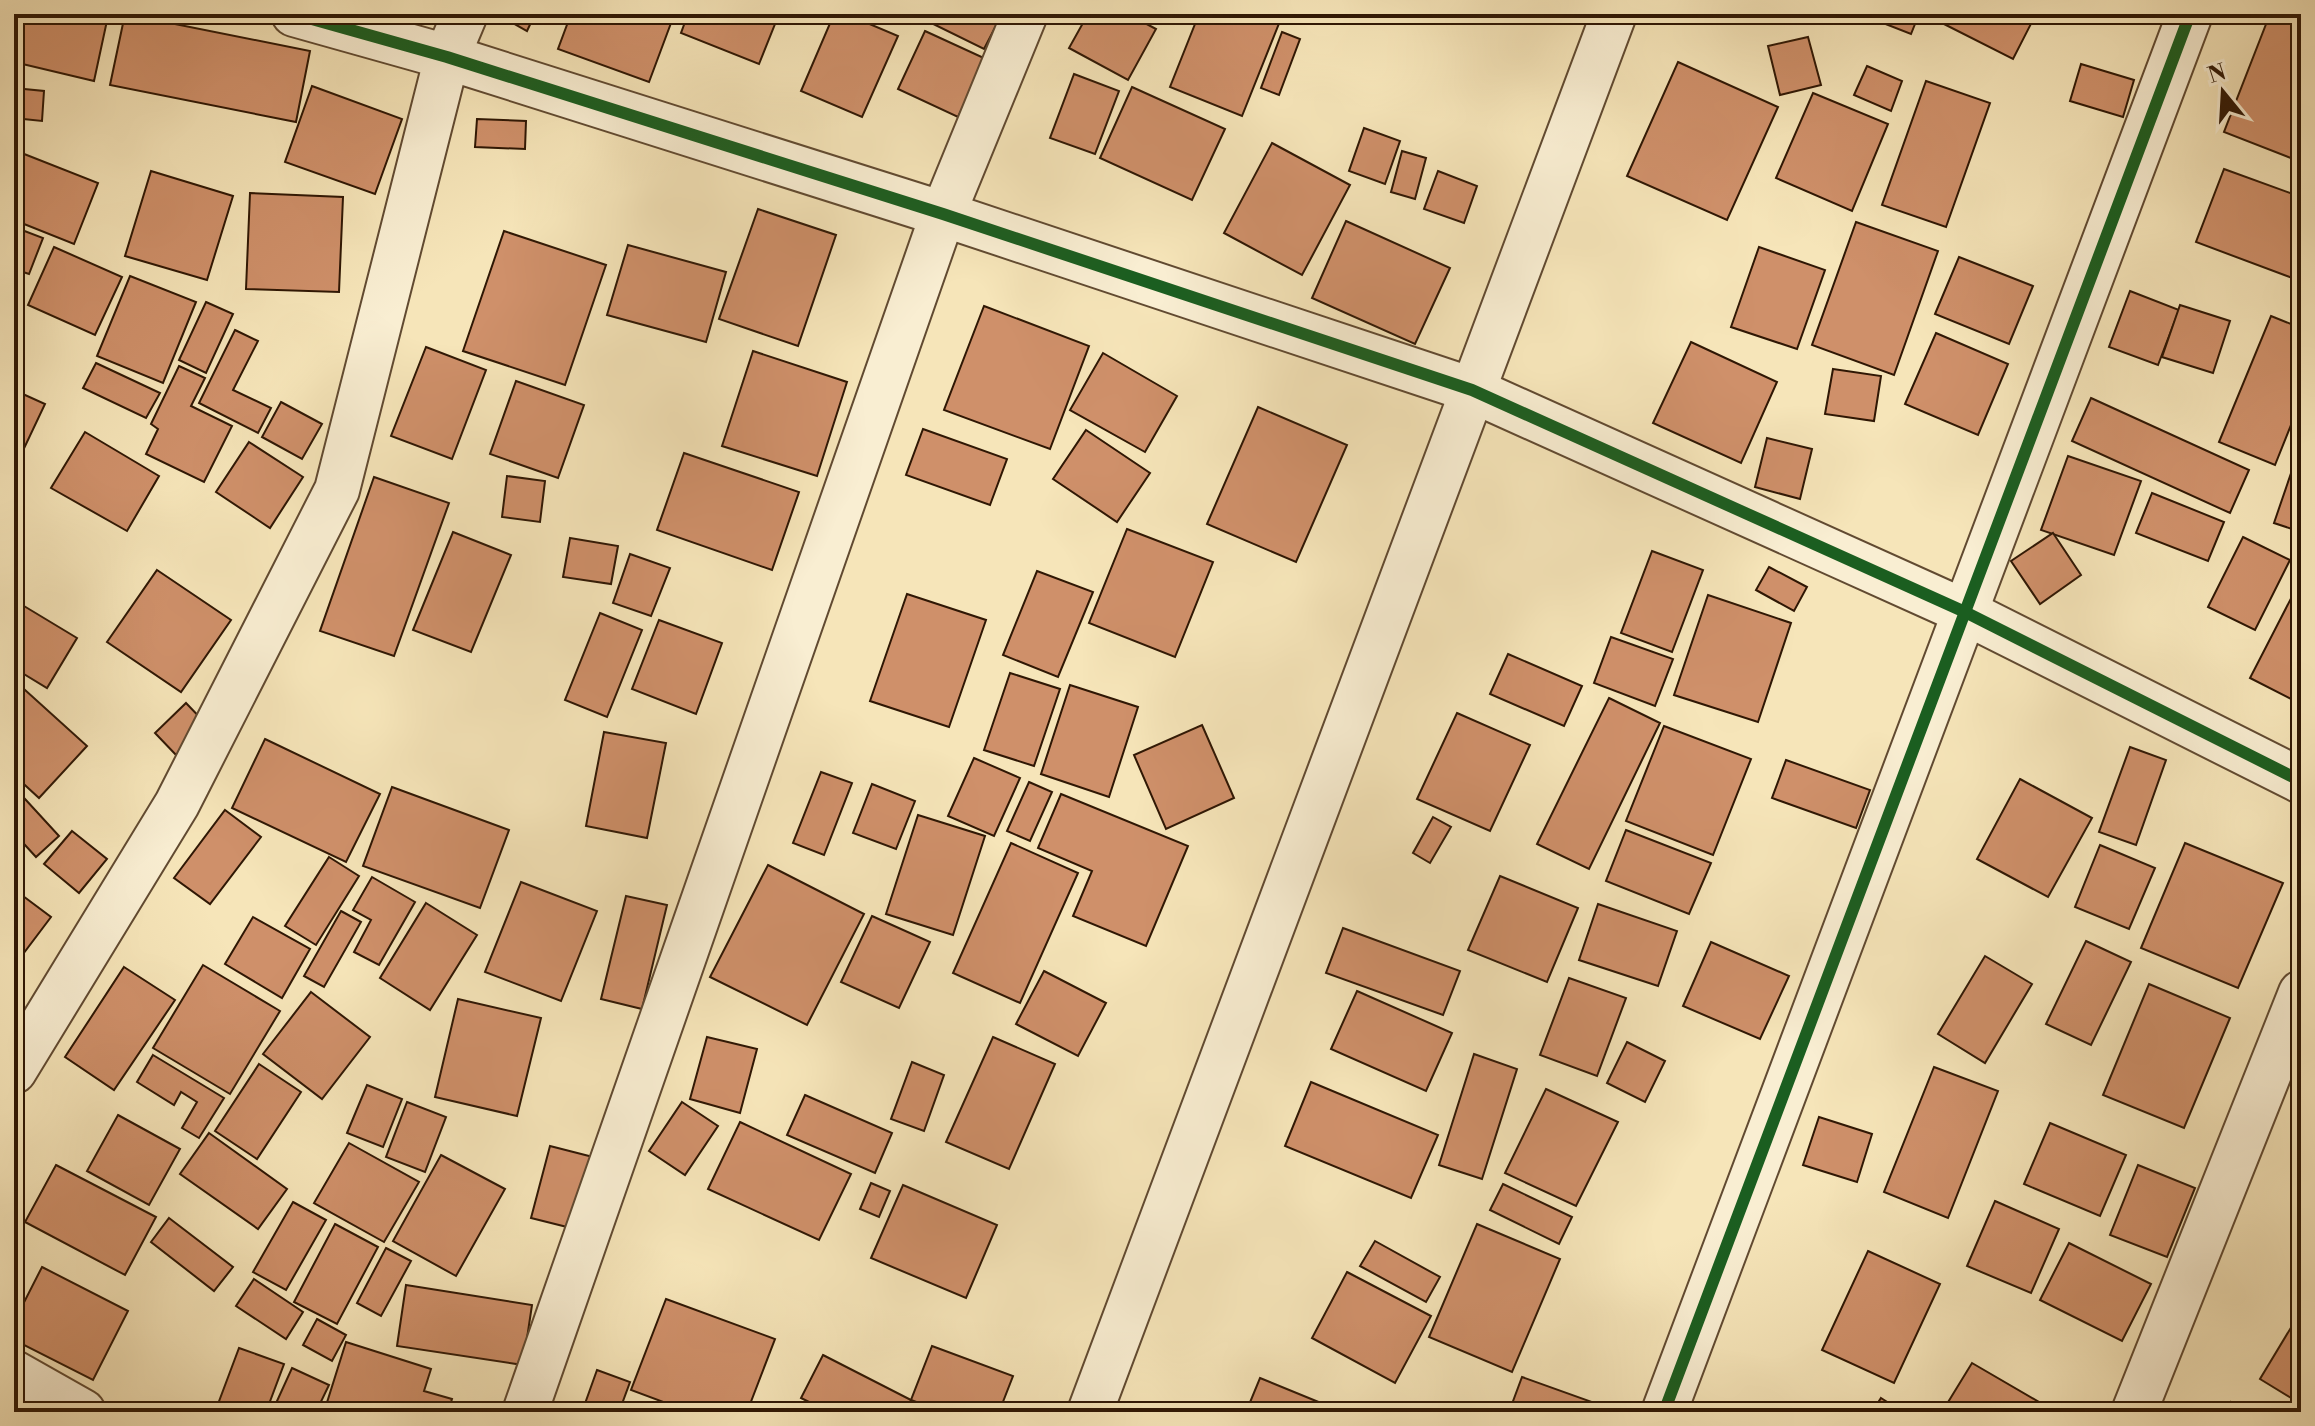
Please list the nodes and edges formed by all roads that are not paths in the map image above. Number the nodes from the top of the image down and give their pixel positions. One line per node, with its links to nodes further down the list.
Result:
1 (294, 14): 6 (street)
2 (465, 14): 6 (street)
3 (1025, 14): 7 (street)
4 (1614, 14): 8 (street)
5 (2190, 14): 9 (street)
6 (447, 57): 7 (street); 12 (street)
7 (943, 214): 8 (street); 15 (street)
8 (1472, 390): 9 (street); 16 (street)
9 (1965, 612): 10 (street); 17 (street)
10 (2301, 781)
11 (2301, 993): 18 (street)
12 (14, 1071)
13 (14, 1373): 14 (street)
14 (83, 1412)
15 (525, 1412)
16 (1090, 1412)
17 (1664, 1412)
18 (2134, 1412)

